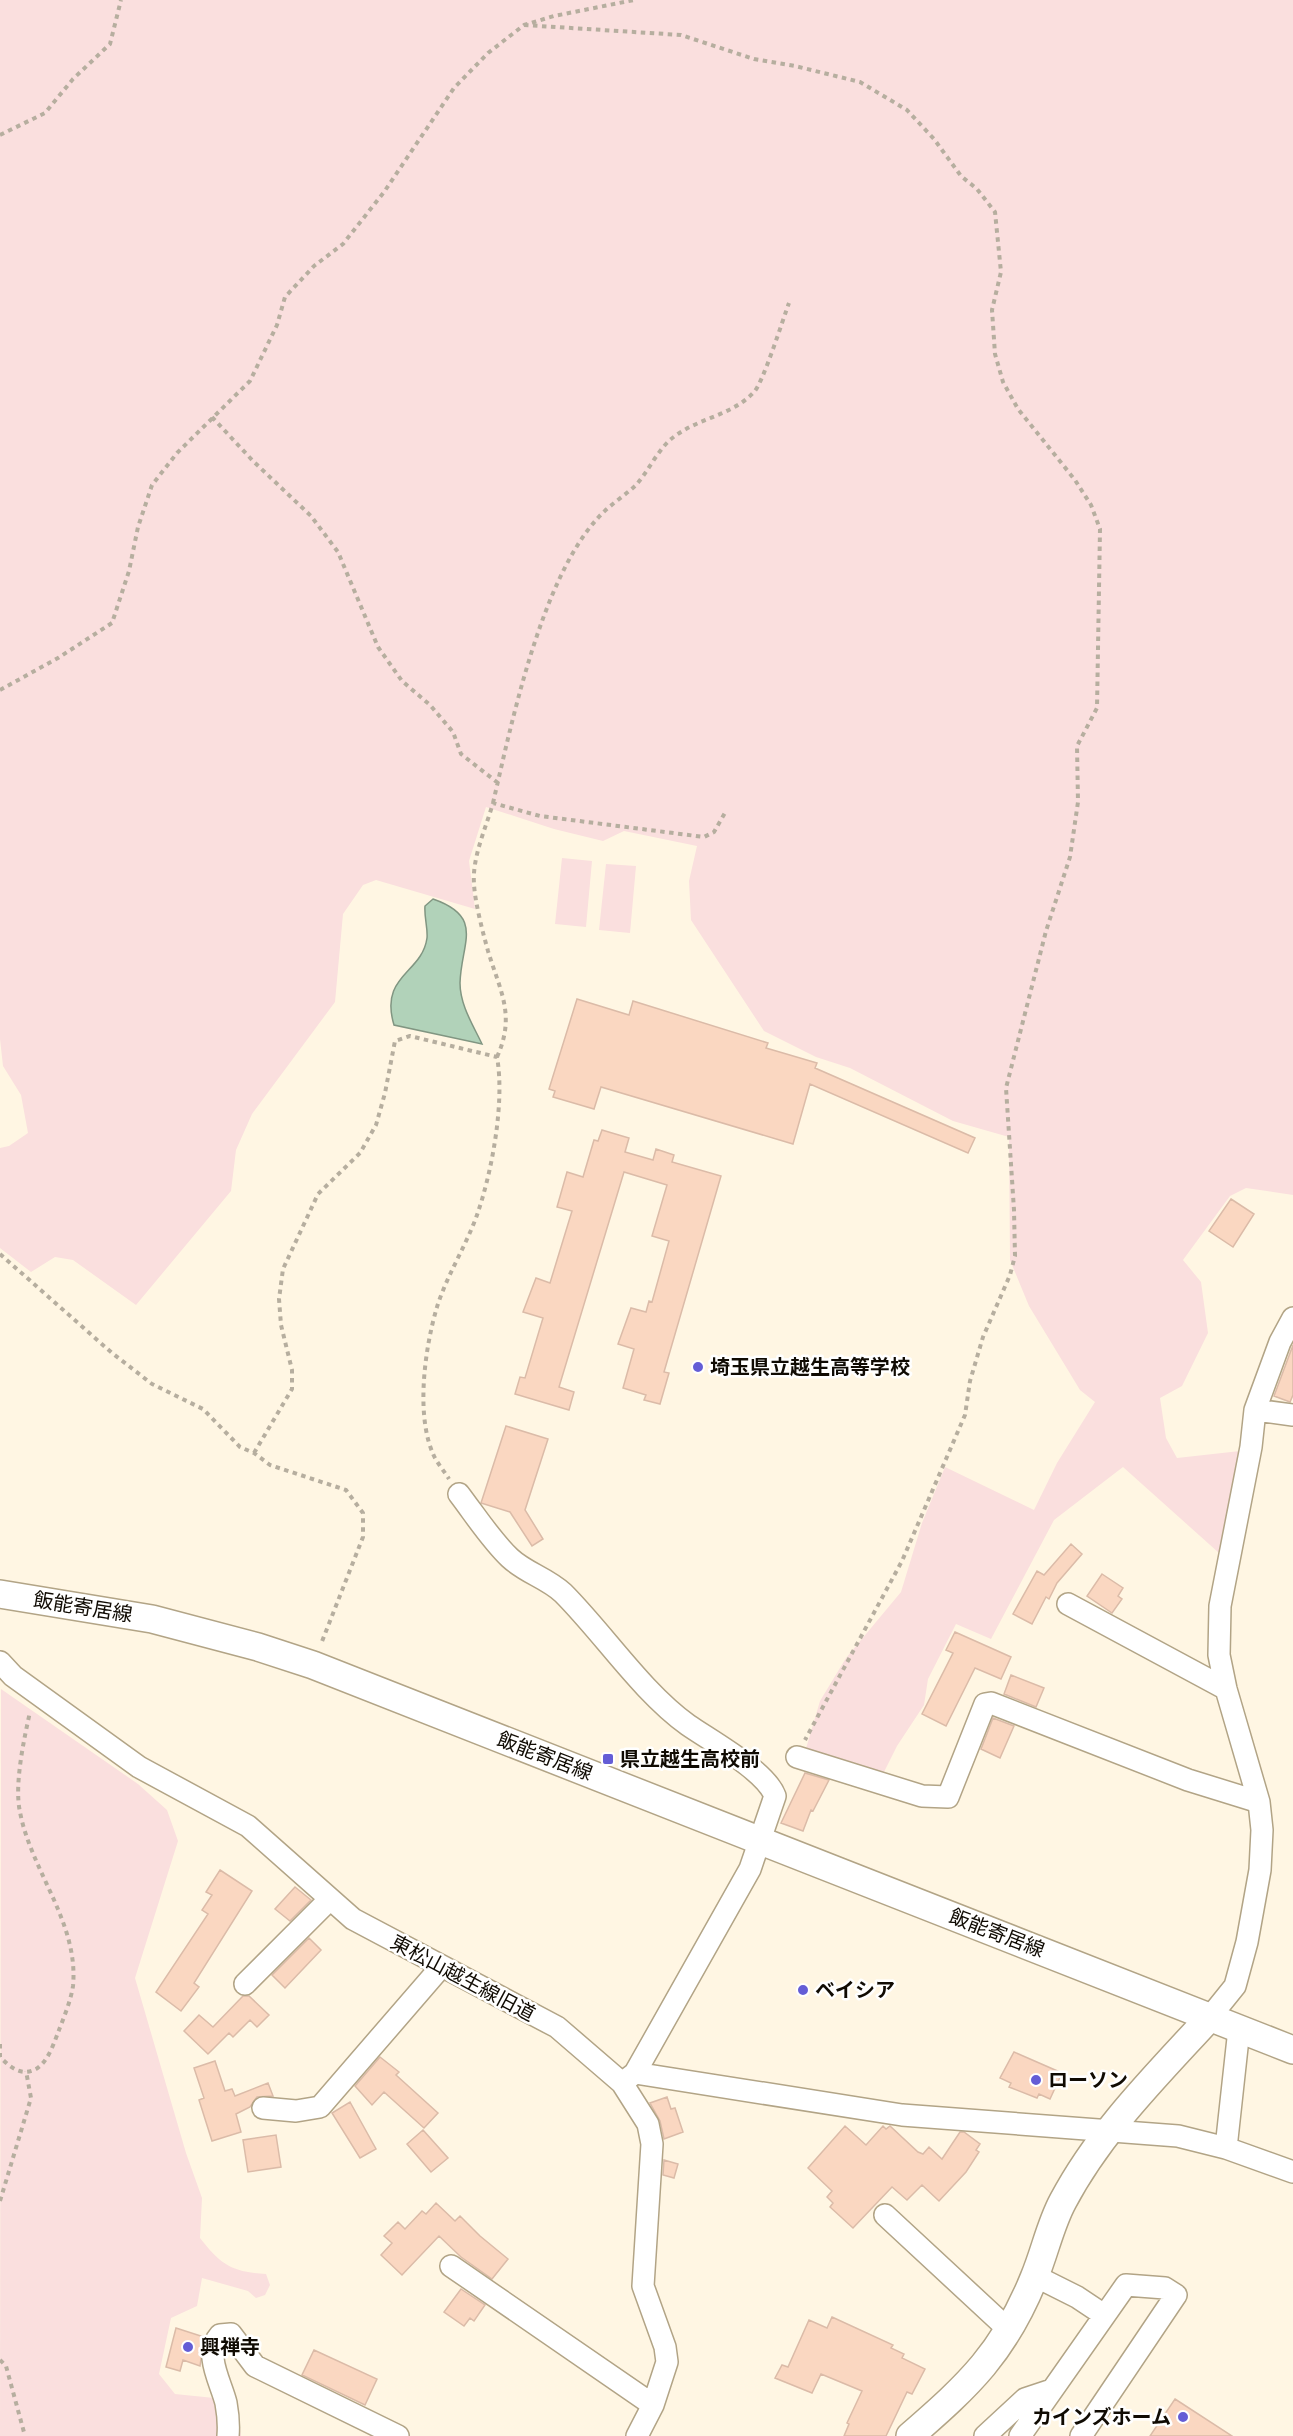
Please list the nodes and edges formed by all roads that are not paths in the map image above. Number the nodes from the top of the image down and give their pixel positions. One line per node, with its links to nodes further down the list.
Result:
1 (1293, 1318): 2 (street)
2 (1256, 1410): 3 (street); 8 (street)
3 (1293, 1415)
4 (459, 1494): 11 (street)
5 (0, 1594): 11 (main road, 飯能寄居線)
6 (1068, 1604): 8 (street)
7 (4, 1673): 12 (street, 東松山越生線旧道)
8 (1226, 1689): 10 (street)
9 (797, 1757): 10 (street)
10 (1259, 1802): 15 (street)
11 (760, 1840): 15 (main road, 飯能寄居線); 18 (street)
12 (329, 1900): 13 (street, 東松山越生線旧道); 14 (street)
13 (441, 1967): 18 (street, 東松山越生線旧道); 19 (street)
14 (245, 1984)
15 (1210, 2017): 16 (main road, 飯能寄居線); 20 (main road)
16 (1239, 2028): 17 (main road, 飯能寄居線); 21 (street)
17 (1293, 2049)
18 (629, 2078): 20 (street); 29 (street, 東松山越生線旧道)
19 (263, 2108)
20 (1110, 2130): 21 (street); 25 (main road)
21 (1226, 2148): 22 (street)
22 (1293, 2172)
23 (885, 2215): 27 (street)
24 (451, 2266): 29 (street)
25 (1035, 2276): 26 (street); 27 (main road)
26 (1104, 2315): 28 (street); 36 (street)
27 (1010, 2330): 30 (main road)
28 (1052, 2390): 34 (street); 35 (street)
29 (653, 2405): 33 (street, 東松山越生線旧道)
30 (921, 2433)
31 (228, 2436): 32 (street)
32 (398, 2436)
33 (636, 2436)
34 (985, 2436)
35 (1020, 2436)
36 (1081, 2436)

